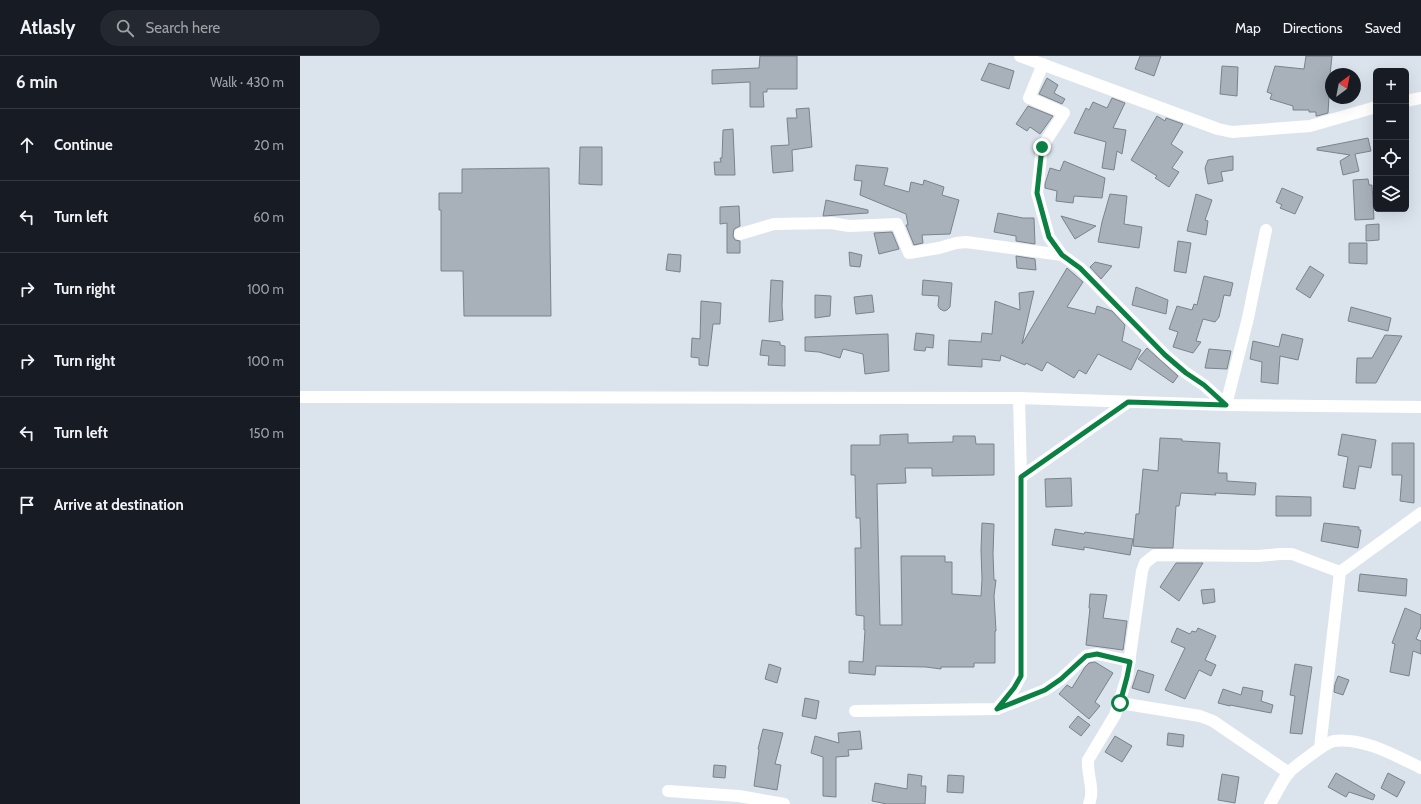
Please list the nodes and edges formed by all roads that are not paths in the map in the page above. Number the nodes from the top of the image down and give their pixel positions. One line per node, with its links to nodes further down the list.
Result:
1 (1020, 56): 2 (street)
2 (1043, 64): 5 (street); 8 (street)
3 (1421, 98): 4 (street)
4 (1409, 100)
5 (1373, 108)
6 (1266, 230): 12 (street)
7 (740, 234): 8 (street)
8 (1062, 255): 12 (street)
9 (300, 397): 10 (street)
10 (1019, 398): 11 (street); 14 (street)
11 (1128, 402): 12 (street); 14 (street)
12 (1226, 405): 13 (street)
13 (1421, 407)
14 (1021, 477): 19 (street)
15 (1421, 513): 16 (street)
16 (1340, 572): 17 (street); 21 (street)
17 (1130, 662): 18 (street); 19 (street)
18 (1120, 703): 23 (street); 26 (street)
19 (997, 709): 20 (street)
20 (855, 711)
21 (1320, 748): 22 (street); 23 (street)
22 (1421, 768)
23 (1289, 773): 27 (street)
24 (668, 792): 25 (street)
25 (784, 804)
26 (1089, 804)
27 (1270, 804)

